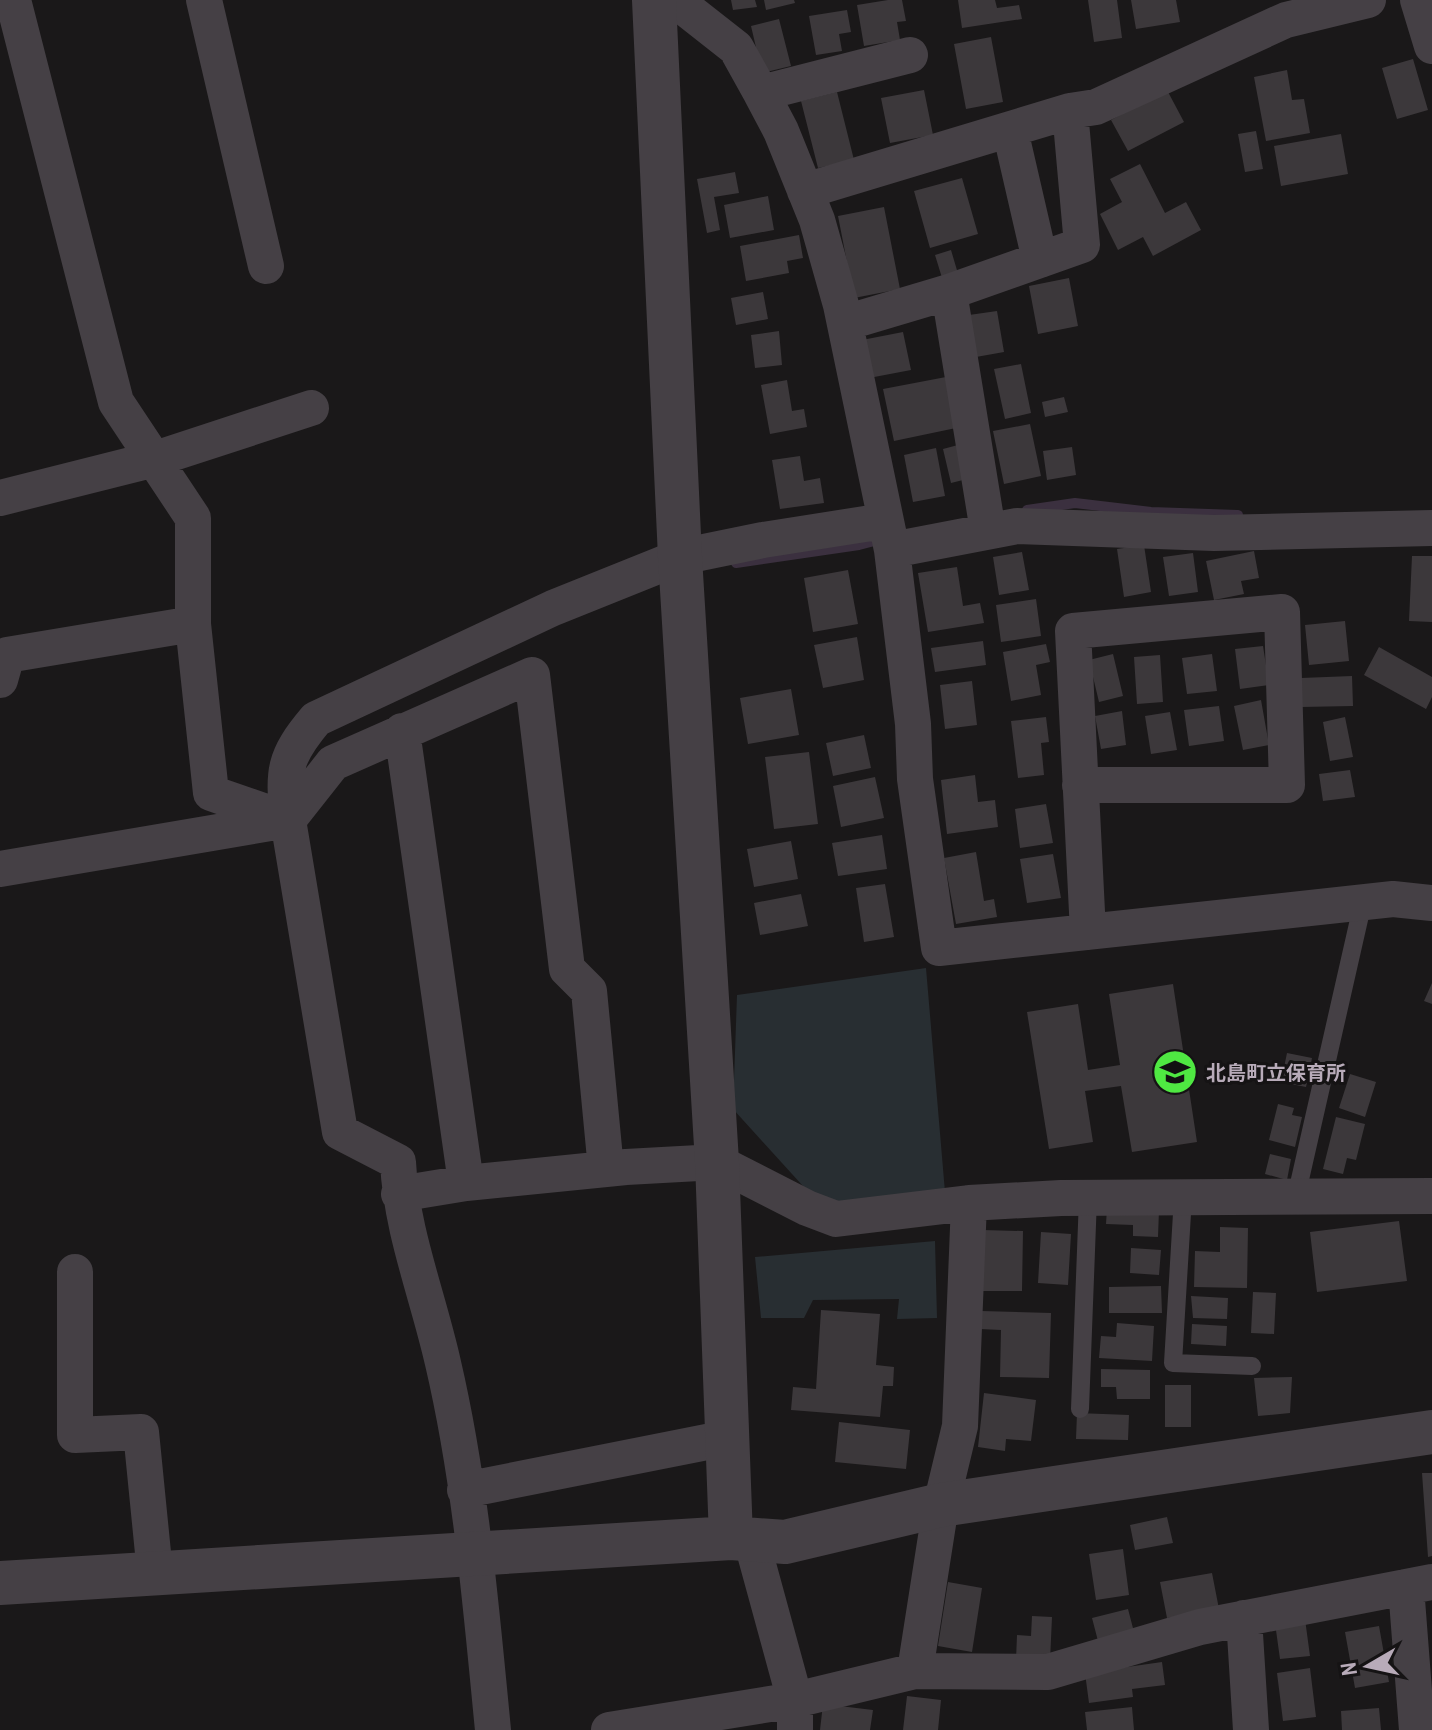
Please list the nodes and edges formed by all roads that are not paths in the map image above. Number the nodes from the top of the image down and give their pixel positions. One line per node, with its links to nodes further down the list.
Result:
1 (13, 0): 18 (street)
2 (204, 0): 14 (street)
3 (654, 0): 23 (street)
4 (675, 0): 9 (street)
5 (1368, 0): 10 (street)
6 (1418, 0): 7 (street)
7 (1432, 46)
8 (910, 55): 9 (street)
9 (761, 93): 12 (street)
10 (1070, 111): 11 (street); 13 (street)
11 (1010, 130): 12 (street); 13 (street)
12 (805, 191): 16 (street)
13 (1040, 260): 15 (street)
14 (266, 266)
15 (949, 292): 16 (street); 20 (street)
16 (845, 323): 22 (street)
17 (311, 408): 18 (street)
18 (155, 459): 19 (street); 24 (street)
19 (0, 498)
20 (986, 517): 21 (street); 22 (street)
21 (1432, 528)
22 (888, 535): 23 (street); 32 (street)
23 (680, 557): 28 (street); 33 (street)
24 (193, 624): 25 (street); 28 (street)
25 (0, 680)
26 (402, 731): 28 (street); 34 (street); 35 (street)
27 (1080, 785): 27 (street); 32 (street)
28 (288, 820): 29 (street); 36 (street)
29 (0, 869)
30 (1363, 902): 31 (street); 32 (street); 39 (lane)
31 (1432, 903)
32 (1088, 932)
33 (717, 1162): 34 (street); 41 (street); 46 (street)
34 (606, 1169): 35 (street)
35 (466, 1183): 36 (street)
36 (399, 1194): 47 (street)
37 (1432, 1196): 39 (street)
38 (1183, 1197): 39 (street); 40 (street); 43 (lane)
39 (1296, 1197)
40 (1088, 1198): 41 (street); 44 (lane)
41 (969, 1203): 48 (street)
42 (75, 1272): 51 (street)
43 (1252, 1366)
44 (1080, 1409)
45 (1432, 1432): 48 (street)
46 (727, 1438): 47 (street); 49 (street)
47 (465, 1490): 50 (street)
48 (941, 1505): 49 (street); 55 (street)
49 (741, 1539): 50 (street); 56 (street)
50 (476, 1553): 51 (street); 57 (street)
51 (155, 1573): 52 (street)
52 (0, 1583)
53 (1419, 1585): 54 (street); 60 (street)
54 (1244, 1618): 55 (street); 59 (street)
55 (915, 1671): 56 (street)
56 (795, 1715): 58 (street)
57 (493, 1730)
58 (609, 1730)
59 (1251, 1730)
60 (1417, 1730)

